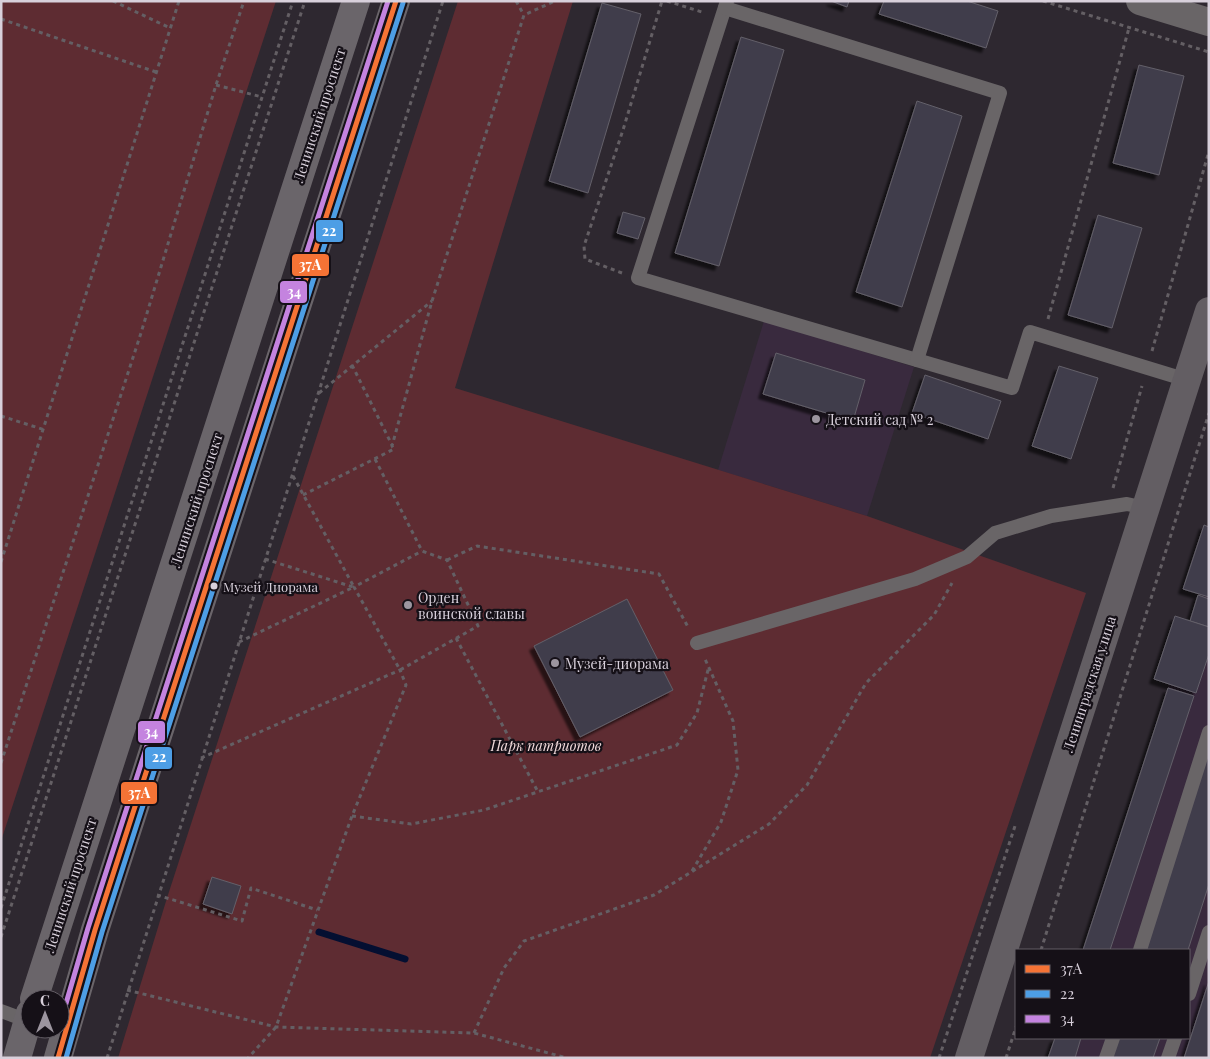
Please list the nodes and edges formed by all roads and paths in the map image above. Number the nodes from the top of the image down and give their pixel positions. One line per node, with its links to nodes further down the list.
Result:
1 (113, 1): 19 (path)
2 (179, 1): 19 (path)
3 (244, 1): 23 (path)
4 (293, 1): 24 (path)
5 (305, 1): 66 (path)
6 (356, 1): 69 (main road, Ленинский проспект)
7 (396, 1): 70 (main road, Ленинский проспект)
8 (443, 1): 34 (path)
9 (516, 1): 16 (path)
10 (554, 1): 16 (path)
11 (662, 1): 26 (path)
12 (667, 1): 15 (path)
13 (1042, 1): 20 (path)
14 (1156, 4): 18 (street)
15 (725, 9): 26 (lane); 30 (lane)
16 (524, 15): 27 (path)
17 (1, 19): 22 (path)
18 (1209, 22)
19 (170, 28): 22 (path)
20 (1130, 28): 21 (path); 29 (path)
21 (1209, 52)
22 (156, 72): 37 (path)
23 (216, 84): 24 (path); 57 (path)
24 (262, 97): 63 (path)
25 (1209, 151): 32 (path)
26 (638, 278): 30 (lane)
27 (432, 301): 31 (path); 38 (path)
28 (1209, 311): 33 (main road, Ленинградская улица)
29 (1043, 336): 30 (lane); 32 (lane)
30 (917, 360)
31 (352, 365): 34 (path); 38 (path)
32 (1148, 368): 33 (lane); 42 (path)
33 (1186, 380): 43 (main road, Ленинградская улица)
34 (319, 394): 40 (path)
35 (1209, 413): 67 (path)
36 (1, 416): 37 (path)
37 (45, 430): 48 (path)
38 (392, 446): 39 (path)
39 (375, 459): 41 (path); 44 (path)
40 (292, 475): 41 (path); 46 (path)
41 (303, 495): 49 (path)
42 (1108, 506): 43 (lane); 45 (lane)
43 (1146, 508): 86 (main road, Ленинградская улица)
44 (422, 551): 47 (path); 49 (path)
45 (967, 557): 52 (lane); 61 (path)
46 (265, 559): 49 (path); 51 (path)
47 (447, 560): 50 (path); 52 (path)
48 (1, 562)
49 (354, 587): 51 (path); 54 (path)
50 (456, 638): 54 (path); 58 (path)
51 (239, 642): 56 (path)
52 (697, 643): 53 (path)
53 (709, 666): 58 (path); 61 (path)
54 (400, 670): 56 (path); 59 (path)
55 (1209, 732): 68 (lane)
56 (201, 758): 62 (path)
57 (1, 763)
58 (538, 792): 59 (path)
59 (352, 816): 64 (path)
60 (1016, 822): 85 (path)
61 (692, 871): 77 (path)
62 (157, 895): 64 (path); 71 (path)
63 (1, 908)
64 (317, 910): 75 (path)
65 (1209, 932): 72 (lane)
66 (1, 937)
67 (1041, 949)
68 (1140, 949)
69 (48, 989)
70 (62, 989)
71 (127, 990): 75 (path); 82 (path)
72 (1190, 991)
73 (1, 1011): 74 (lane)
74 (20, 1017)
75 (276, 1027): 77 (path); 83 (path)
76 (1015, 1030): 87 (path)
77 (474, 1033): 84 (path)
78 (31, 1039): 81 (main road, Ленинский проспект)
79 (1113, 1039): 88 (lane)
80 (1175, 1039): 89 (lane)
81 (16, 1058)
82 (107, 1058)
83 (248, 1058)
84 (567, 1058)
85 (938, 1058)
86 (970, 1058)
87 (1006, 1058)
88 (1106, 1058)
89 (1168, 1058)

